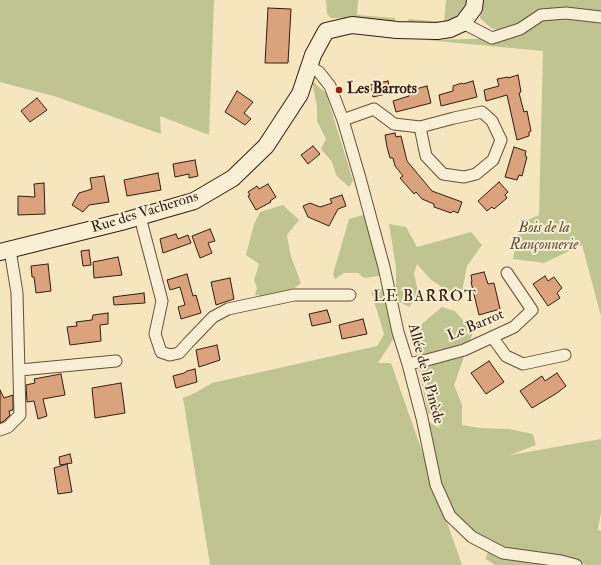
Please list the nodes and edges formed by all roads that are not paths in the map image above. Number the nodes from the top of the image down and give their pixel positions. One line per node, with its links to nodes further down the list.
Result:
1 (476, 0): 3 (street)
2 (601, 17): 3 (street)
3 (464, 23): 4 (street, Rue des Vacherons)
4 (309, 66): 5 (street, Allée de la Pinède); 7 (street, Rue des Vacherons)
5 (343, 120): 6 (street); 14 (street, Allée de la Pinède)
6 (420, 127): 6 (street)
7 (140, 217): 8 (street, Rue des Vacherons); 10 (street)
8 (5, 251): 15 (street)
9 (507, 273): 11 (street, Le Barrot)
10 (350, 295)
11 (492, 337): 12 (street); 14 (street, Le Barrot)
12 (565, 355)
13 (116, 361): 15 (street)
14 (408, 364): 17 (street, Allée de la Pinède)
15 (20, 370): 16 (street)
16 (0, 430)
17 (576, 565)

